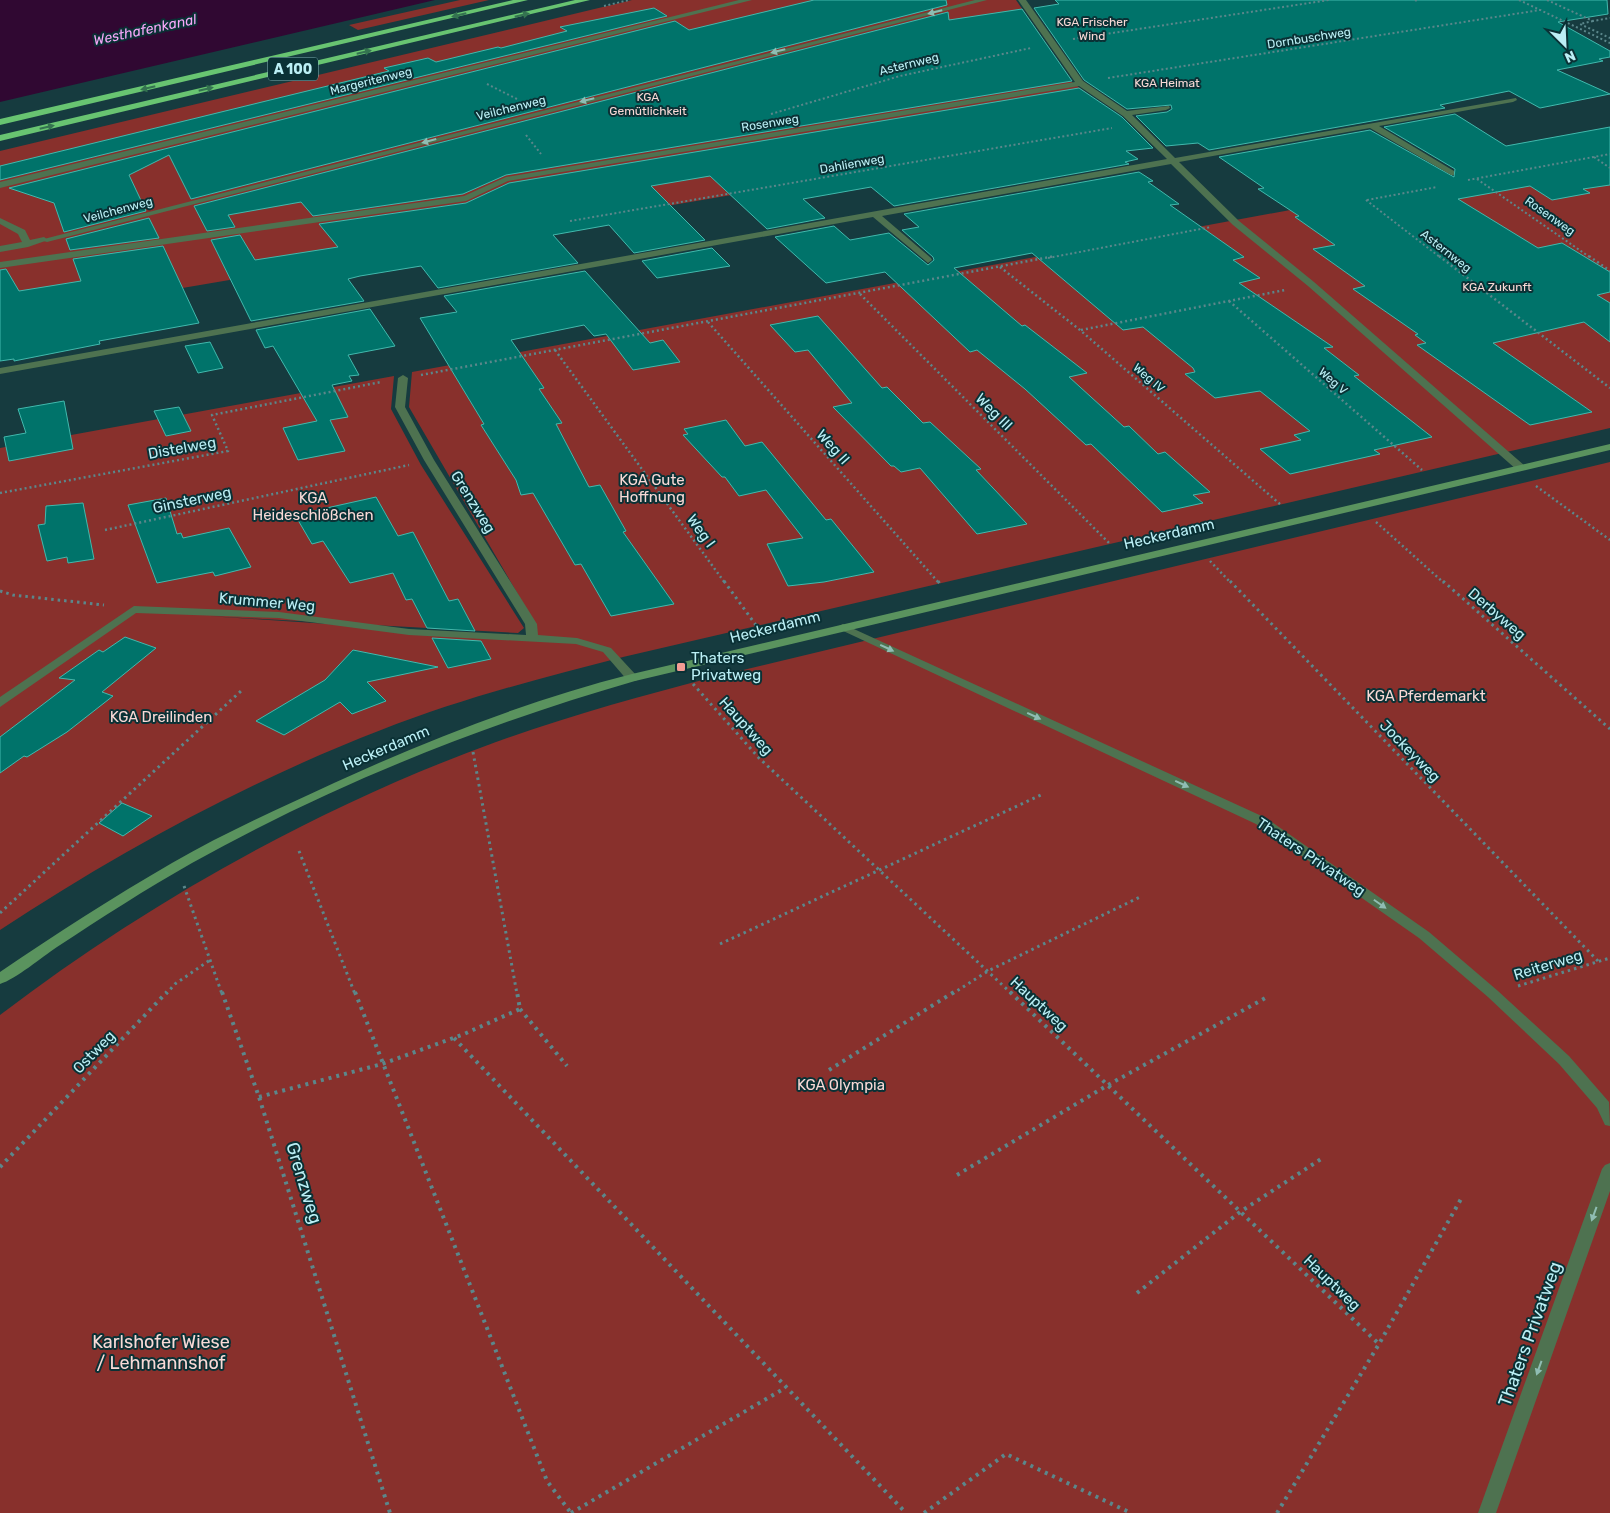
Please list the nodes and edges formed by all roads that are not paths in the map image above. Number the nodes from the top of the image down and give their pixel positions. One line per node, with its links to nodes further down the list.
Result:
1 (524, 0): 10 (highway, A 100, one-way to 10)
2 (586, 0): 12 (highway, A 100, one-way to 2)
3 (748, 0): 15 (street, Margeritenweg)
4 (983, 0): 18 (street, Veilchenweg, one-way to 18)
5 (1022, 0): 6 (street)
6 (1080, 83): 9 (street); 21 (street, Rosenweg)
7 (1513, 100): 11 (street)
8 (1166, 108): 9 (street)
9 (1126, 114): 13 (street)
10 (0, 122)
11 (1371, 125): 13 (street); 14 (street)
12 (0, 138)
13 (1173, 160): 16 (street); 25 (street)
14 (1451, 173)
15 (0, 185)
16 (875, 214): 20 (street); 22 (street)
17 (0, 221): 18 (street)
18 (28, 244): 19 (street, Veilchenweg)
19 (0, 249)
20 (928, 260)
21 (0, 265)
22 (0, 371)
23 (403, 378): 27 (street, Grenzweg)
24 (1610, 447): 25 (street, Heckerdamm)
25 (1521, 468): 26 (street, Heckerdamm)
26 (843, 628): 28 (street, Heckerdamm); 31 (street, Thaters Privatweg, one-way to 31)
27 (532, 638): 28 (street, Krummer Weg); 29 (street, Krummer Weg)
28 (632, 678): 30 (street, Heckerdamm)
29 (0, 703)
30 (0, 979)
31 (1610, 1121)
32 (1610, 1169): 33 (street, Thaters Privatweg, one-way to 33)
33 (1487, 1513)

